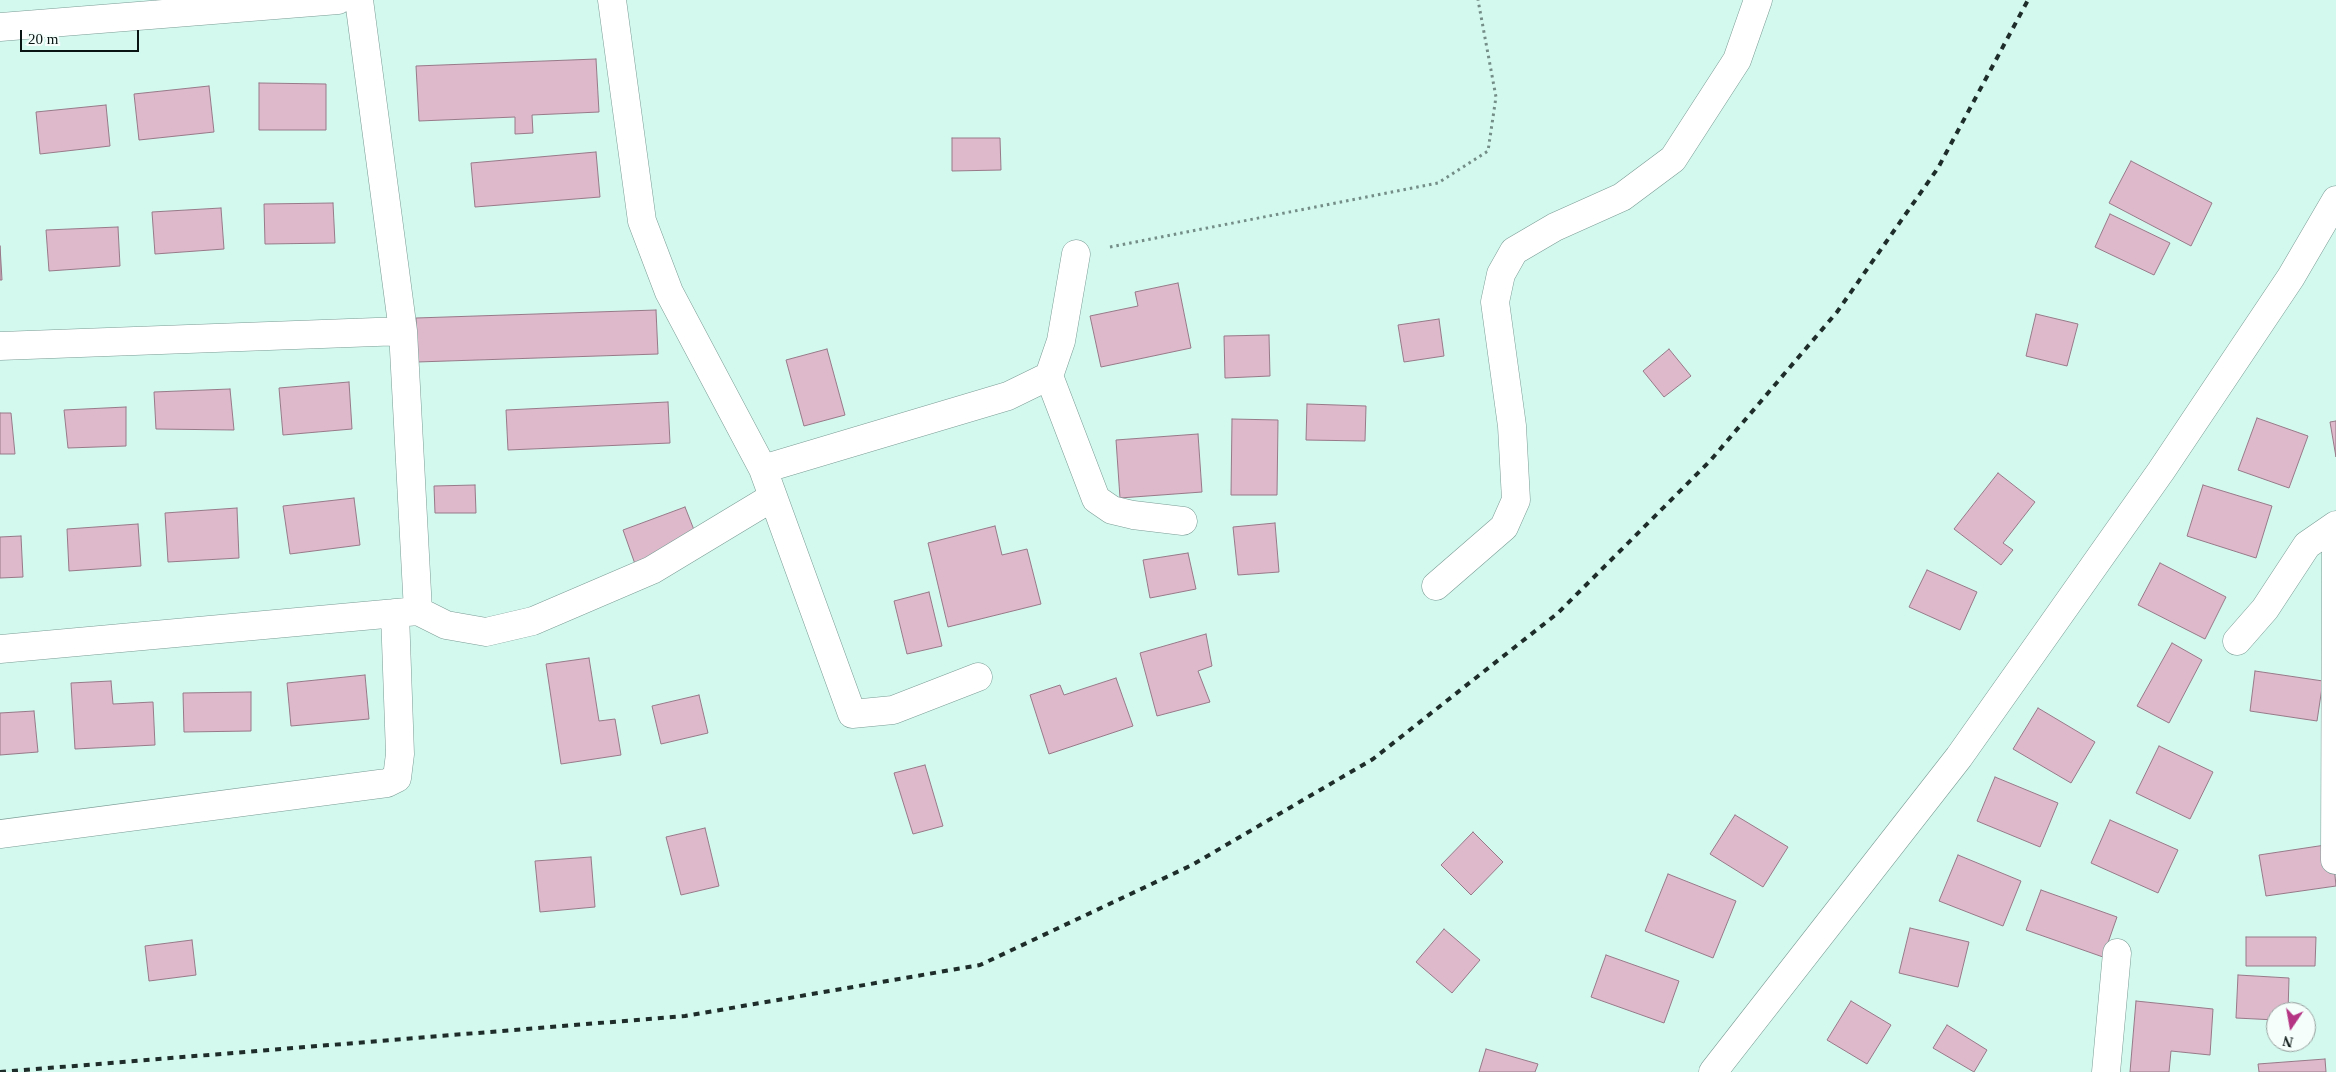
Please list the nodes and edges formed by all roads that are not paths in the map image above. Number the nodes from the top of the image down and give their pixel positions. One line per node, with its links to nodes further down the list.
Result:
1 (338, 0): 5 (street)
2 (359, 0): 8 (street)
3 (612, 0): 11 (street)
4 (1758, 0): 16 (street)
5 (0, 27)
6 (2336, 200): 24 (street)
7 (1076, 254): 10 (street)
8 (403, 330): 9 (street); 17 (street)
9 (0, 346)
10 (1050, 376): 11 (street); 13 (street)
11 (762, 469): 12 (street)
12 (773, 497): 17 (street); 20 (street)
13 (1183, 520)
14 (2336, 525): 18 (street)
15 (2336, 545): 22 (street)
16 (1436, 586)
17 (407, 612): 19 (street); 21 (street)
18 (2237, 641)
19 (0, 649)
20 (978, 677)
21 (0, 834)
22 (2335, 860)
23 (2117, 953): 25 (street)
24 (1713, 1072)
25 (2106, 1072)

